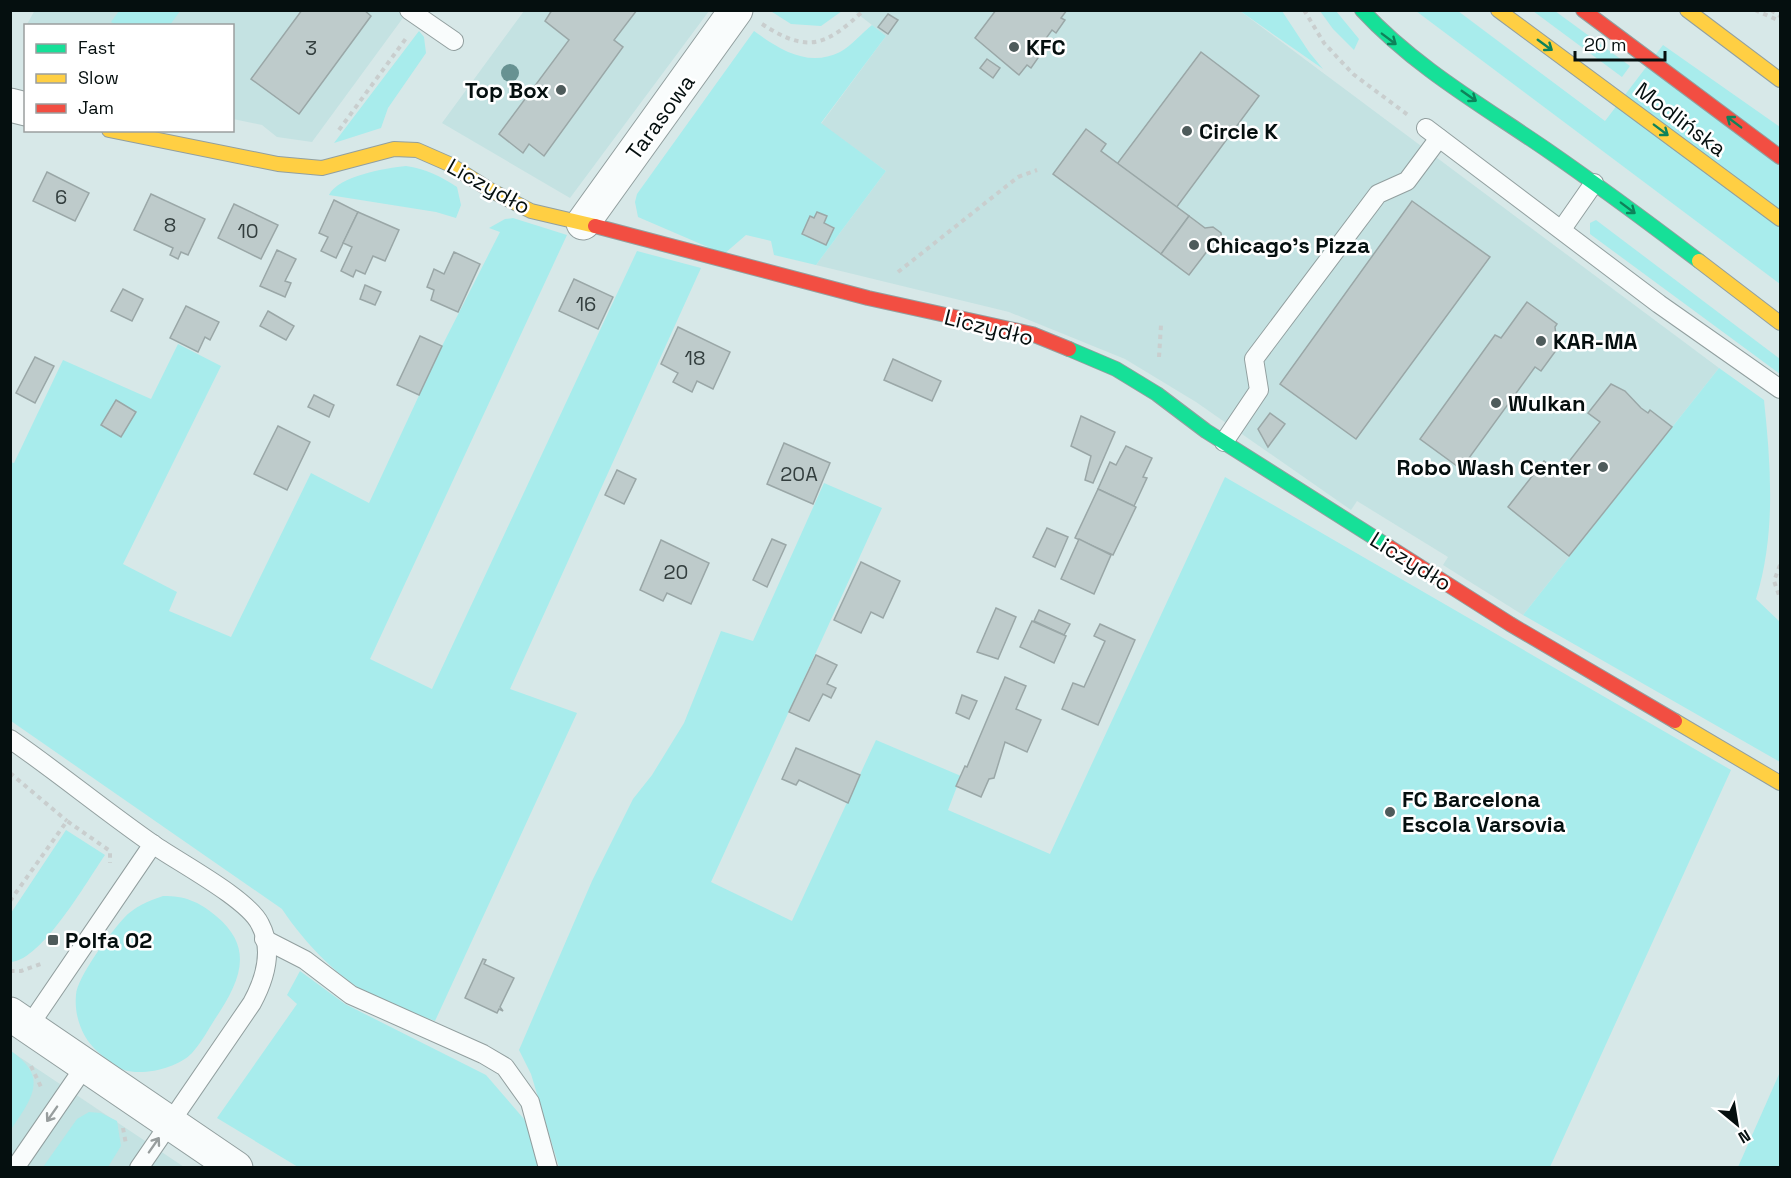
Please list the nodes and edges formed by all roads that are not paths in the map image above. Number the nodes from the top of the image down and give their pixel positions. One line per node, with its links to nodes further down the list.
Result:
1 (1362, 10): 11 (street, one-way to 11)
2 (1498, 10): 12 (street, Modlińska, one-way to 12)
3 (1583, 10): 10 (street, Modlińska, one-way to 3)
4 (1687, 10): 8 (street)
5 (415, 14): 7 (lane)
6 (749, 17): 13 (street, Tarasowa)
7 (454, 41)
8 (1780, 80)
9 (116, 132): 13 (street, Liczydło)
10 (1780, 157)
11 (1594, 183): 14 (lane); 15 (street, one-way to 15)
12 (1780, 219)
13 (583, 223): 17 (street, Liczydło)
14 (1562, 229): 16 (lane); 17 (lane)
15 (1780, 323)
16 (1780, 389)
17 (1224, 442): 19 (street, Liczydło)
18 (10, 739): 20 (lane)
19 (1780, 783)
20 (153, 844): 21 (lane); 22 (lane)
21 (264, 939): 24 (lane); 28 (lane)
22 (20, 1020): 23 (street)
23 (85, 1065): 24 (street); 25 (lane, one-way to 25)
24 (170, 1123): 26 (lane, one-way to 24); 27 (street)
25 (15, 1167)
26 (139, 1167)
27 (236, 1167)
28 (548, 1167)

